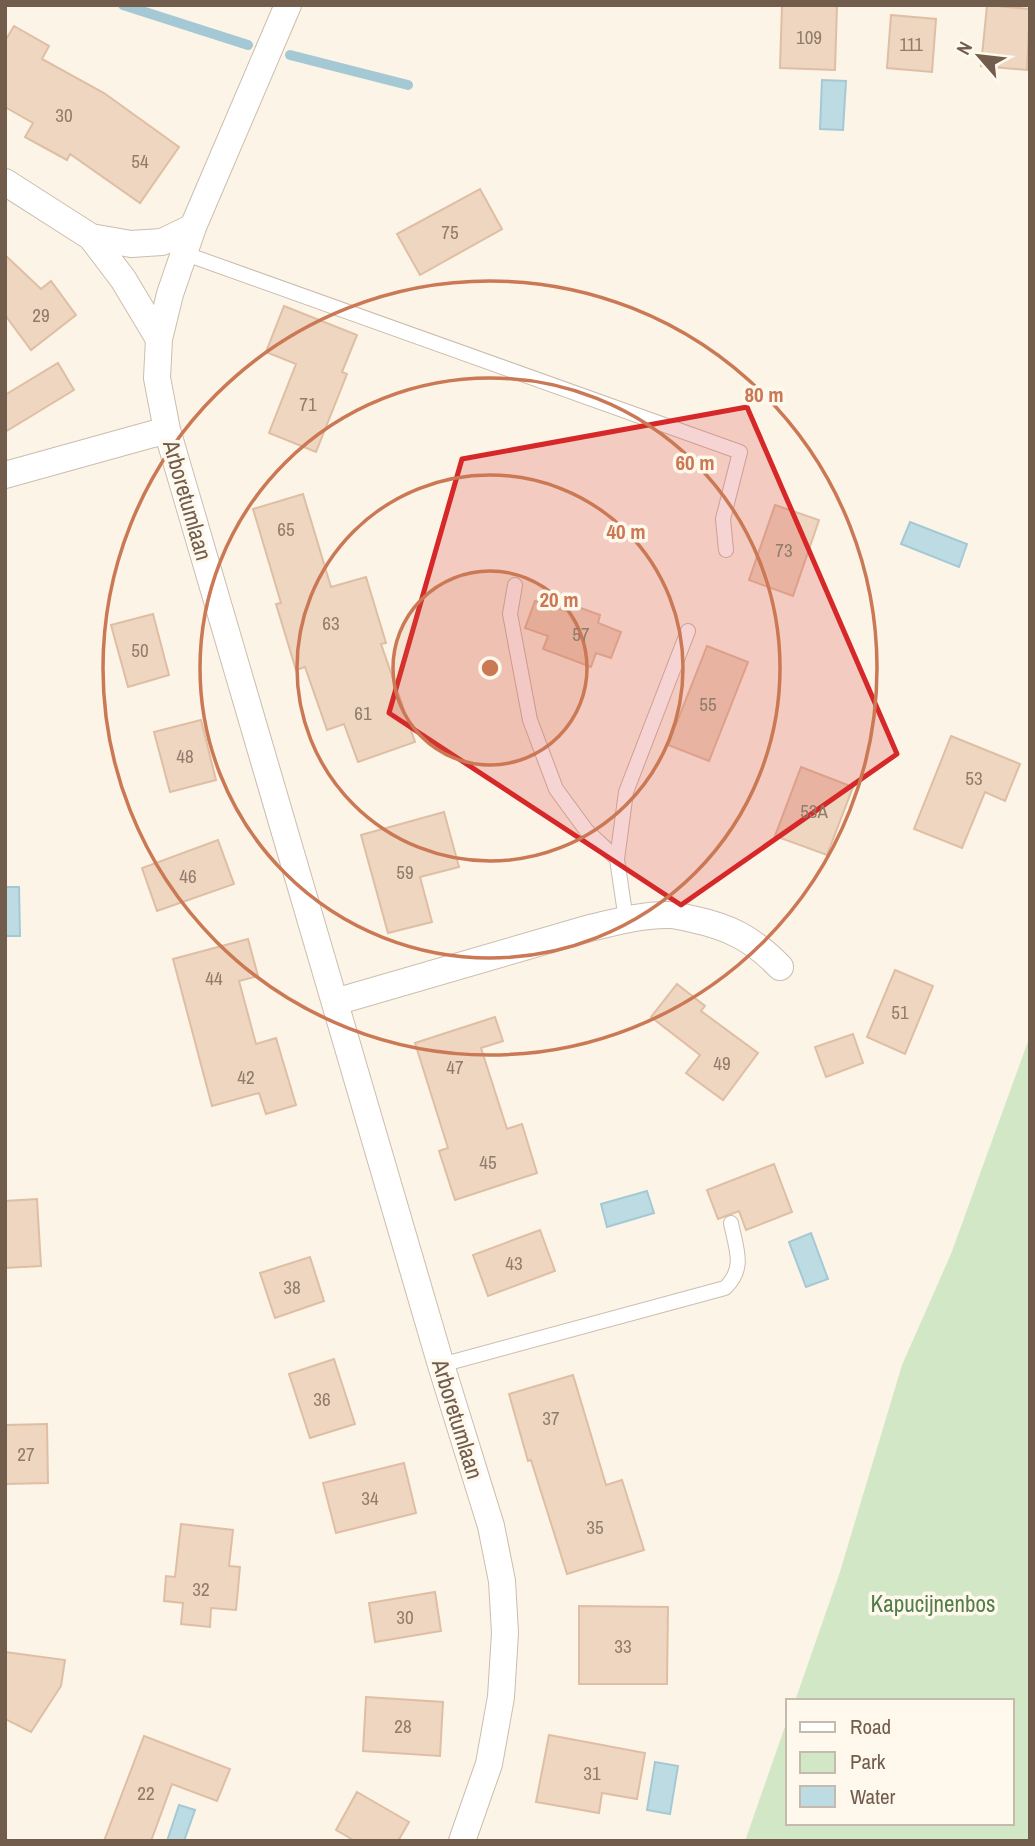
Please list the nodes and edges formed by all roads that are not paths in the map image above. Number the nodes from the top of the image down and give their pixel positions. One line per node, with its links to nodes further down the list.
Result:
1 (288, 5): 3 (street, Arboretumlaan)
2 (5, 182): 4 (street)
3 (193, 228): 4 (street); 5 (street, Arboretumlaan)
4 (91, 237): 6 (street)
5 (183, 253): 6 (street, Arboretumlaan); 9 (lane)
6 (159, 339): 7 (street, Arboretumlaan)
7 (167, 430): 8 (street); 15 (street, Arboretumlaan)
8 (5, 475)
9 (726, 550)
10 (515, 585): 12 (lane)
11 (688, 631): 12 (lane)
12 (617, 859): 13 (lane)
13 (626, 920): 14 (street); 15 (street)
14 (780, 967)
15 (335, 1002): 17 (street, Arboretumlaan)
16 (731, 1223): 17 (lane)
17 (441, 1365): 18 (street, Arboretumlaan)
18 (462, 1841)

